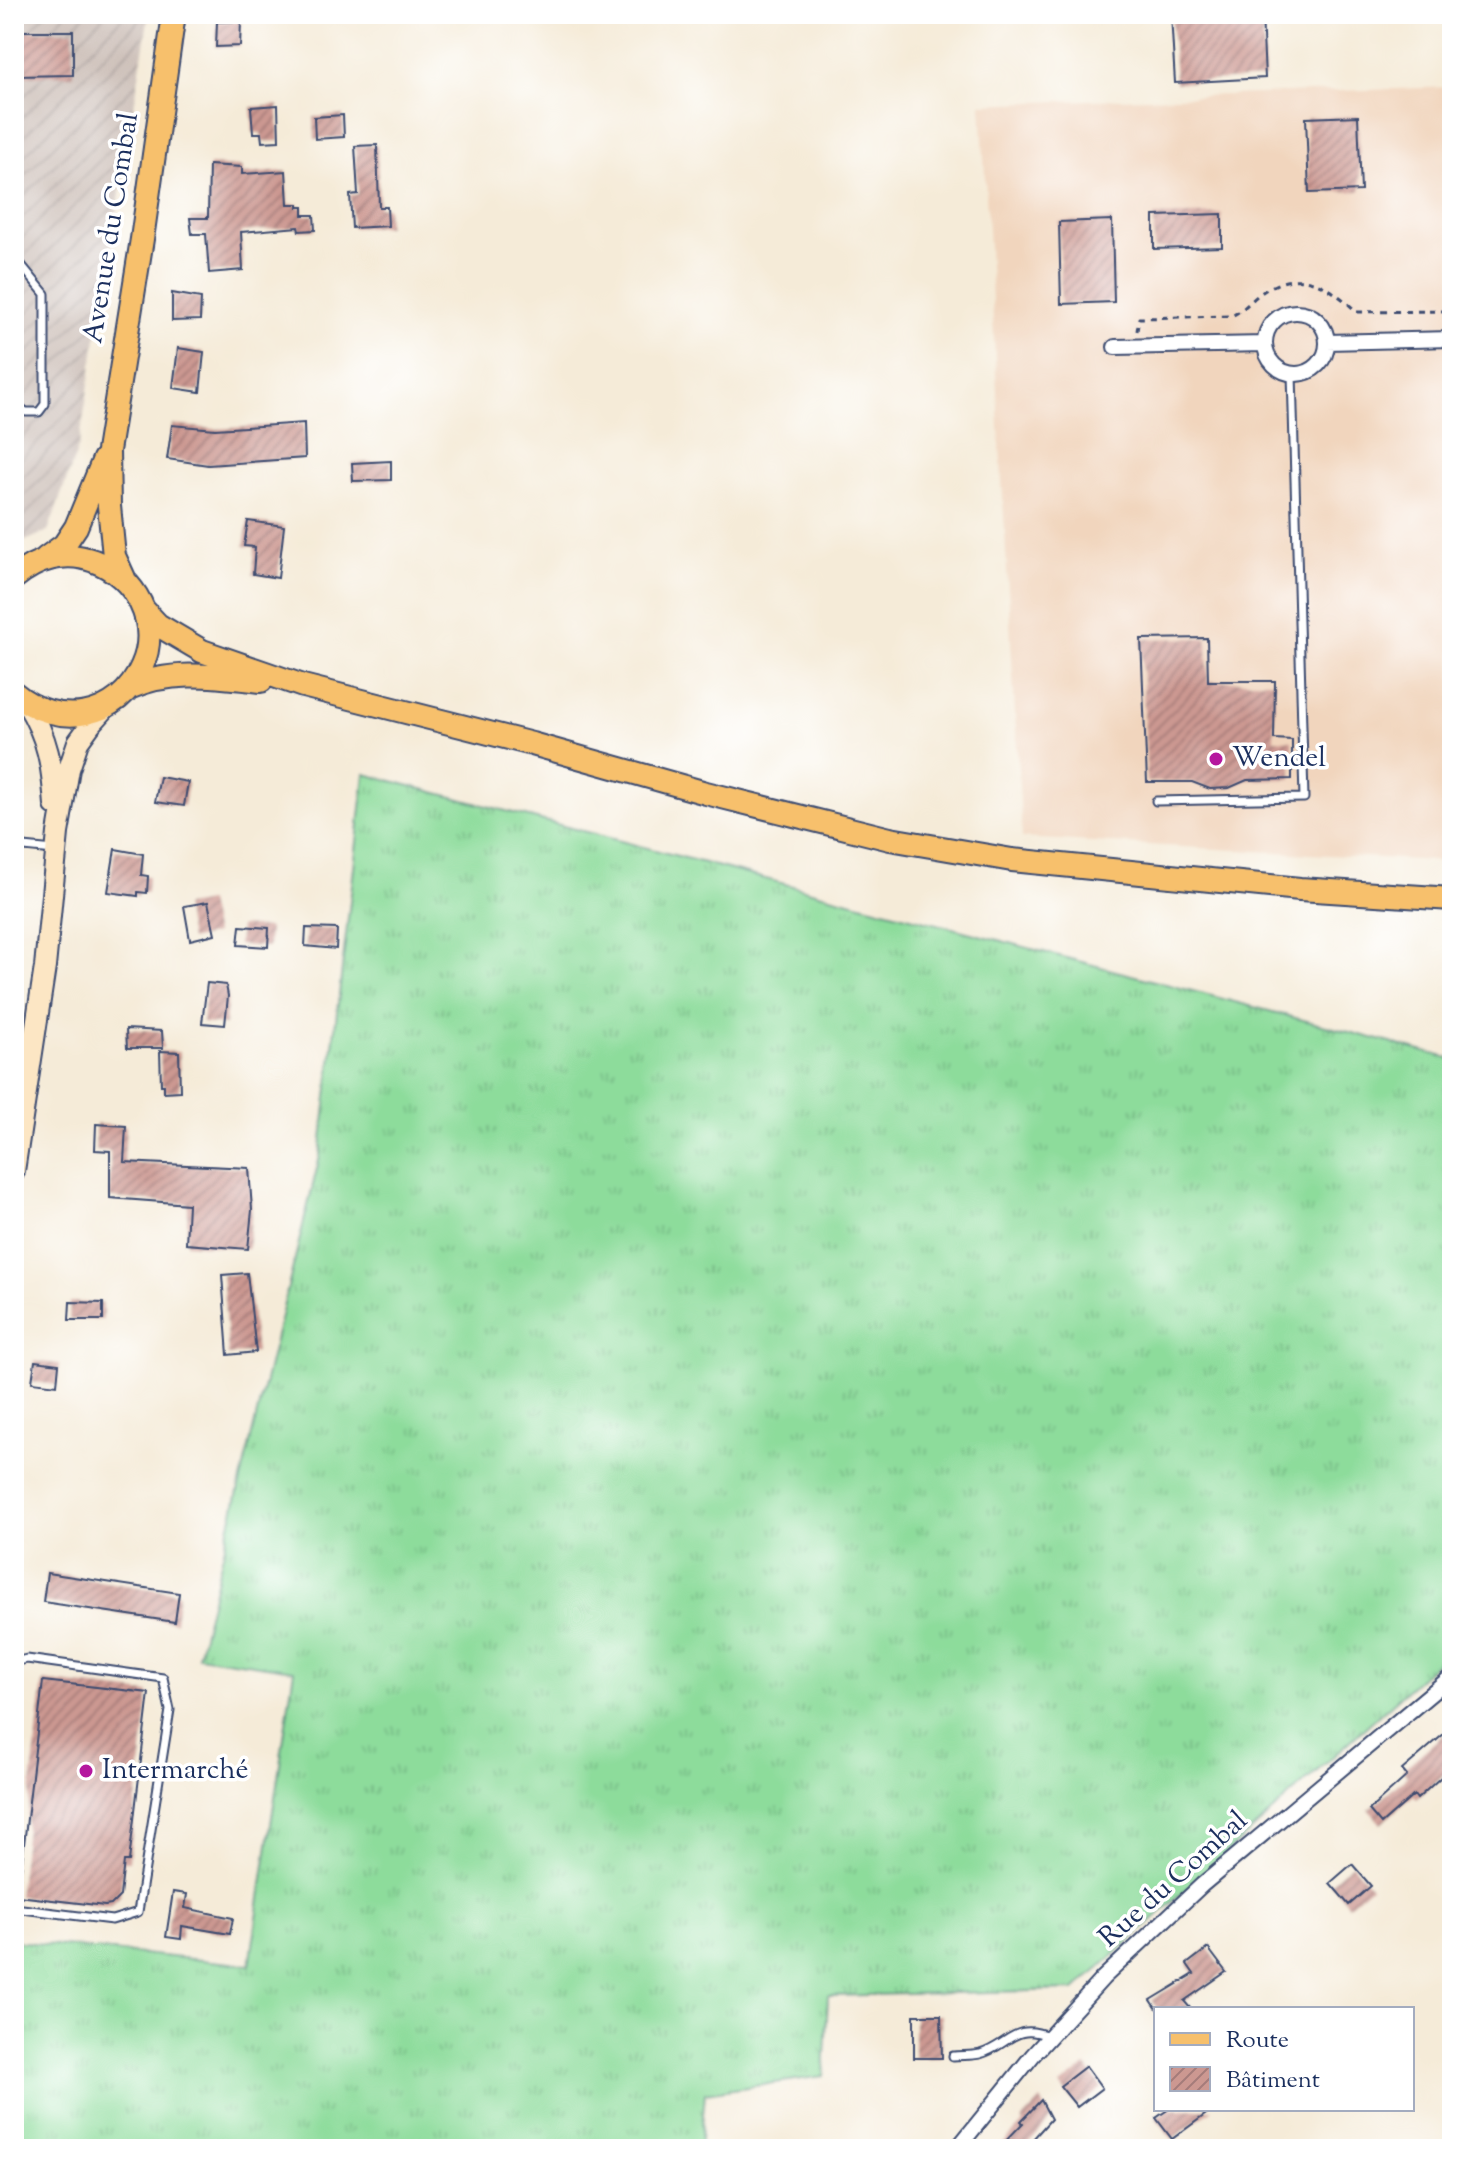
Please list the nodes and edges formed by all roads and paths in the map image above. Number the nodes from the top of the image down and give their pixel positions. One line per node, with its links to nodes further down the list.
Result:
1 (174, 14): 11 (main road, Avenue du Combal)
2 (14, 256): 10 (lane)
3 (1452, 311): 7 (path)
4 (1452, 339): 5 (street)
5 (1327, 342): 6 (street); 9 (street)
6 (1265, 344): 7 (street); 9 (street)
7 (1134, 346): 8 (street)
8 (1115, 347)
9 (1292, 374): 19 (lane)
10 (14, 385)
11 (108, 451): 12 (main road); 13 (main road)
12 (24, 569): 13 (main road)
13 (124, 578): 14 (main road)
14 (144, 610): 15 (main road); 16 (main road)
15 (303, 686): 16 (main road); 22 (main road)
16 (129, 688): 18 (main road)
17 (21, 698): 18 (main road); 20 (main road)
18 (108, 705): 20 (main road)
19 (1156, 801)
20 (57, 841): 21 (lane); 23 (main road)
21 (14, 846)
22 (1452, 899)
23 (14, 1171)
24 (14, 1662): 26 (lane)
25 (1452, 1676): 27 (street, Rue du Combal)
26 (14, 1908)
27 (1050, 2037): 28 (lane); 29 (street, Rue du Combal)
28 (953, 2056)
29 (957, 2149)

